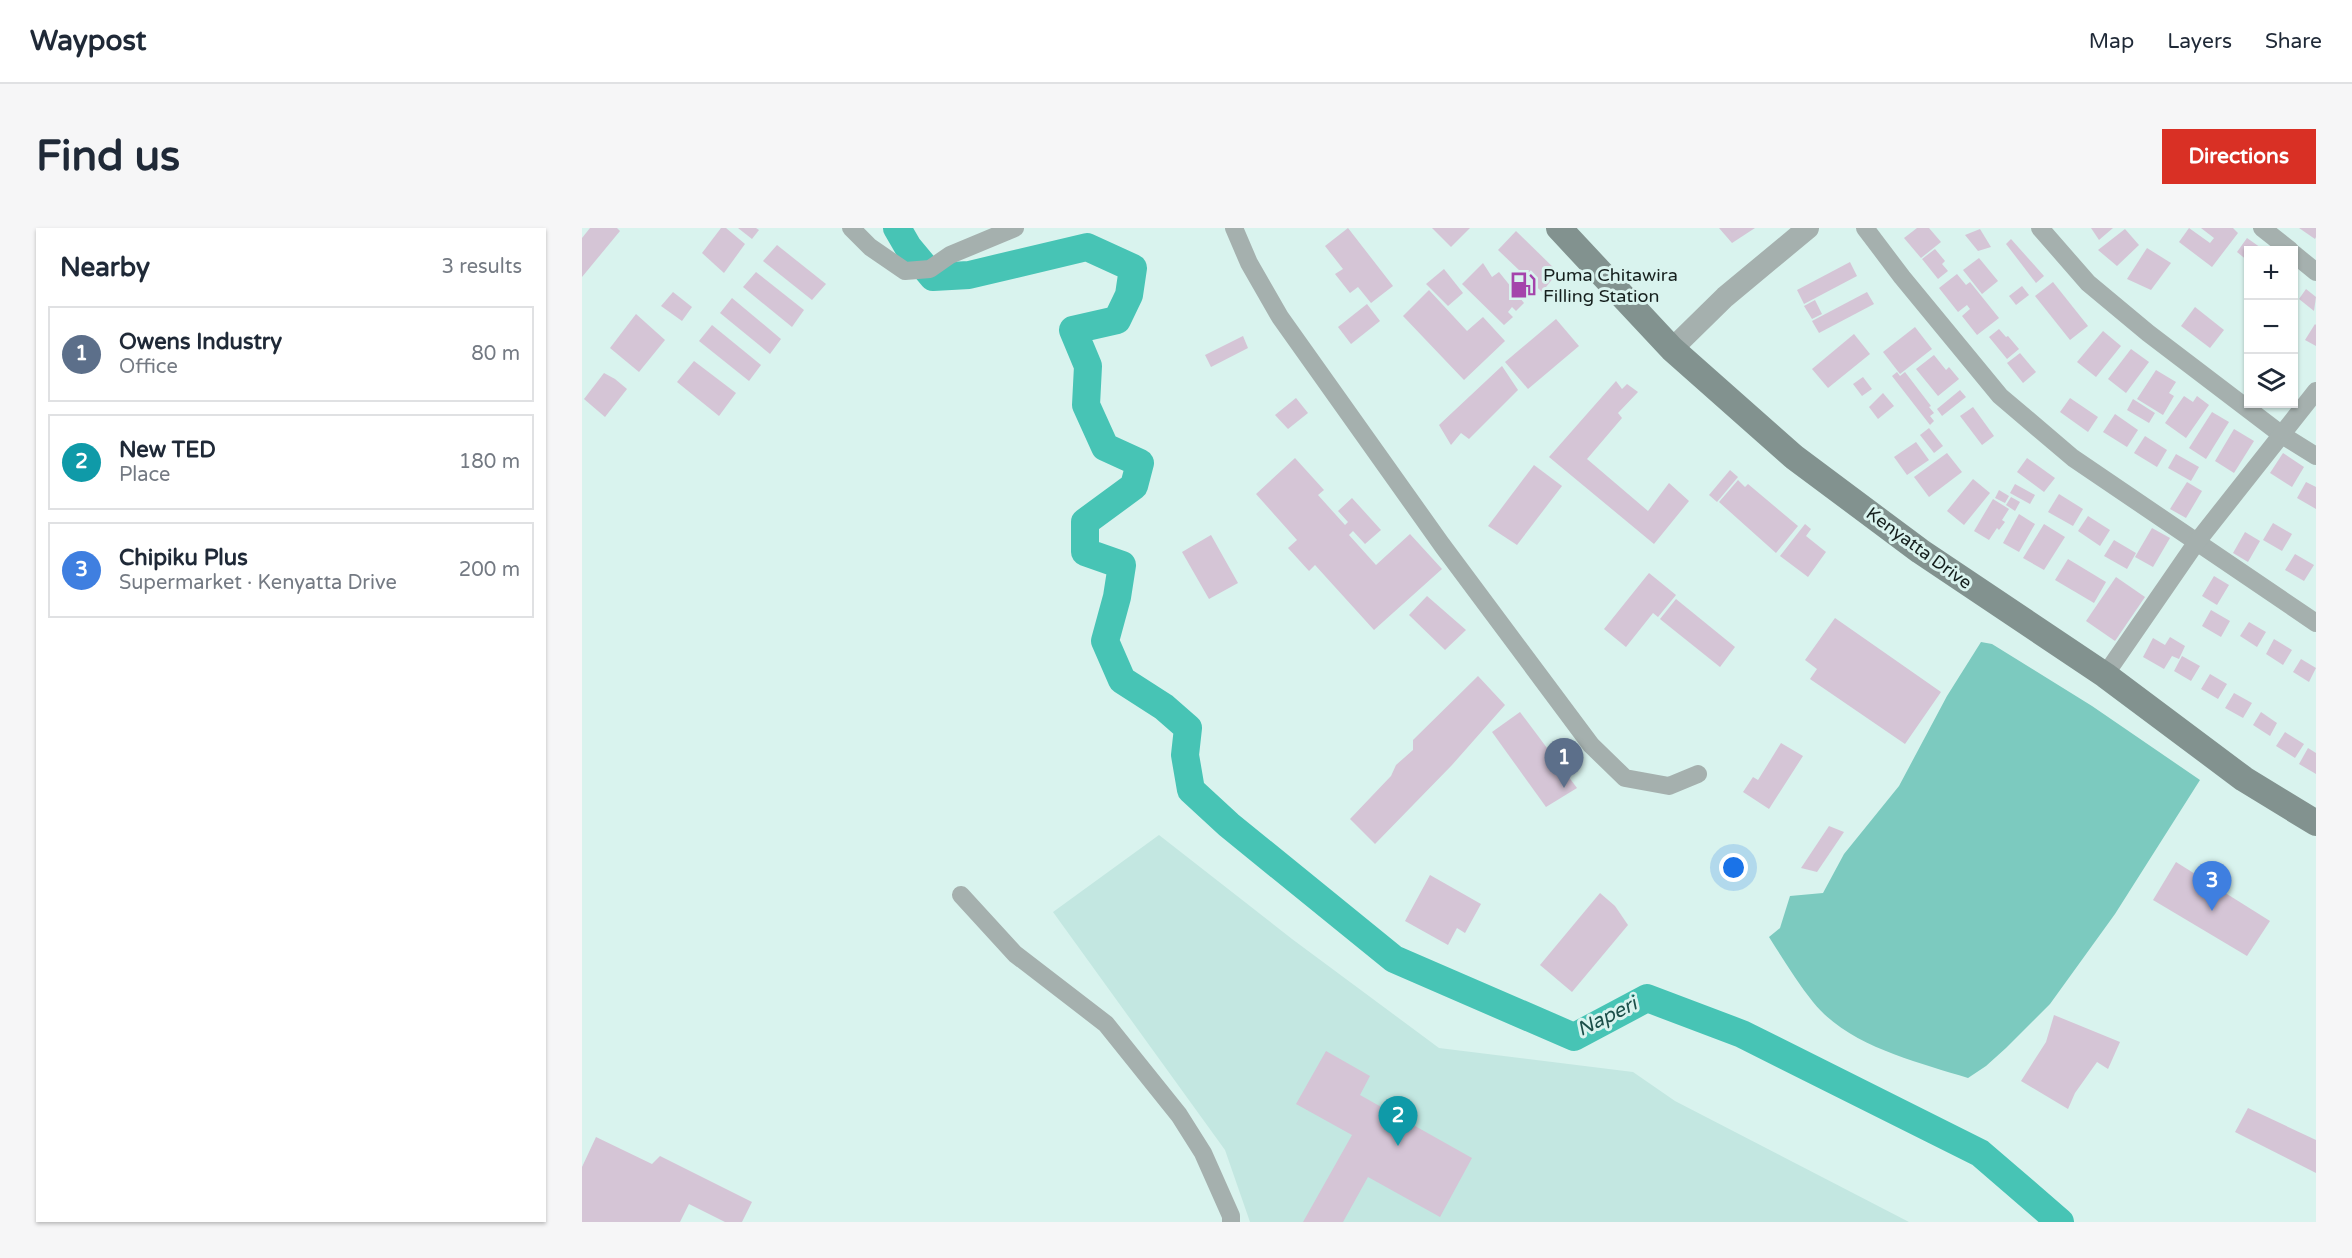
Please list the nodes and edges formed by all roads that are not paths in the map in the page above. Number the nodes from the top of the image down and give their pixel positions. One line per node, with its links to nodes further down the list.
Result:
1 (851, 228): 2 (street)
2 (1015, 228)
3 (1234, 228): 19 (street)
4 (1559, 228): 12 (main road, Kenyatta Drive)
5 (1808, 228): 12 (street)
6 (1865, 228): 16 (street)
7 (2040, 228): 14 (street)
8 (2262, 228): 9 (street)
9 (2285, 246)
10 (2298, 257): 11 (street)
11 (2316, 272)
12 (1672, 349): 18 (main road, Kenyatta Drive)
13 (2316, 390): 14 (street)
14 (2282, 435): 15 (street); 16 (street)
15 (2316, 456)
16 (2196, 543): 17 (street); 18 (street)
17 (2316, 623)
18 (2105, 675): 20 (main road, Kenyatta Drive)
19 (1698, 774)
20 (2316, 822)
21 (961, 895): 22 (street)
22 (1231, 1222)

